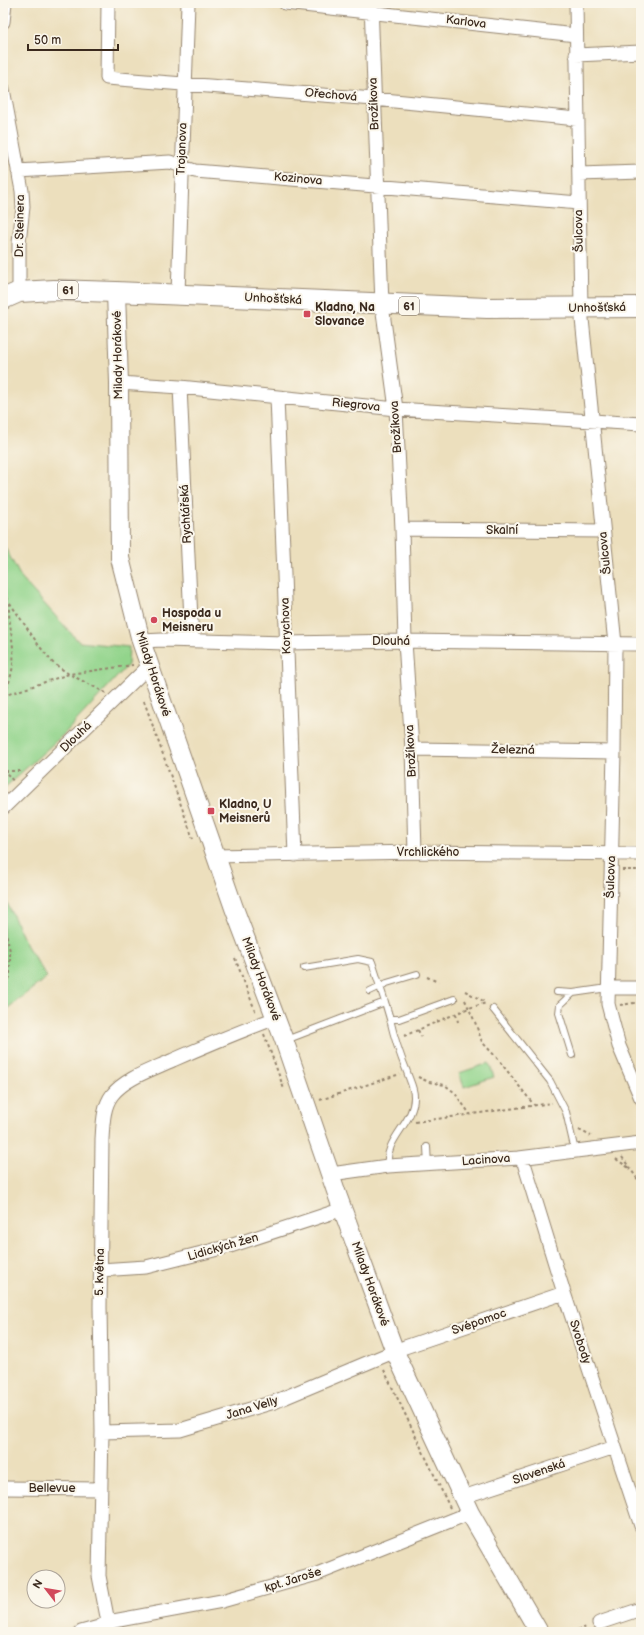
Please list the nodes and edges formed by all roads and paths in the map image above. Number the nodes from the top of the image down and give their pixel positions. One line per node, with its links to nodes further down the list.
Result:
1 (5, 3): 7 (street)
2 (108, 3): 11 (street, Ořechová)
3 (188, 3): 11 (street, Trojanova)
4 (285, 3): 6 (street, Karlova)
5 (576, 3): 8 (street, Šulcova)
6 (371, 7): 8 (street, Karlova); 13 (street, Brožíkova)
7 (3, 22)
8 (576, 35): 10 (street, Šulcova)
9 (641, 52): 10 (street)
10 (576, 55): 14 (street, Šulcova)
11 (185, 83): 13 (street, Ořechová); 16 (street, Trojanova)
12 (3, 89): 15 (street, Dr. Steinera)
13 (374, 99): 14 (street, Ořechová); 20 (street, Brožíkova)
14 (578, 119): 19 (street, Šulcova)
15 (9, 154): 17 (street, Dr. Steinera)
16 (181, 165): 17 (street, Kozinova); 20 (street, Kozinova); 23 (street, Trojanova)
17 (18, 171): 24 (street, Dr. Steinera)
18 (641, 172): 19 (street)
19 (579, 174): 21 (street, Šulcova)
20 (378, 186): 21 (street, Kozinova); 25 (street, Brožíkova)
21 (579, 203): 27 (street, Šulcova)
22 (116, 292): 23 (main road, Unhošťská / 61); 24 (main road, Unhošťská / 61); 28 (main road, Milady Horákové)
23 (178, 294): 25 (main road, Unhošťská / 61)
24 (11, 295)
25 (382, 304): 27 (main road, Unhošťská / 61); 31 (street, Brožíkova)
26 (641, 307): 27 (main road, Unhošťská / 61)
27 (581, 309): 32 (street, Šulcova)
28 (119, 383): 29 (street, Riegrova); 38 (main road, Milady Horákové)
29 (180, 387): 30 (street, Riegrova); 39 (street, Rychtářská)
30 (277, 397): 31 (street, Riegrova); 41 (street, Korychova)
31 (396, 409): 32 (street, Riegrova); 34 (street, Brožíkova)
32 (592, 421): 33 (street, Riegrova); 35 (street, Šulcova)
33 (641, 424)
34 (402, 529): 35 (street, Skalní); 40 (street, Brožíkova)
35 (603, 531): 42 (street, Šulcova)
36 (3, 593): 37 (path)
37 (9, 603): 45 (path); 47 (path)
38 (141, 641): 39 (street, Dlouhá); 44 (main road, Milady Horákové)
39 (192, 641): 41 (street, Dlouhá)
40 (405, 641): 41 (street, Dlouhá); 42 (street, Dlouhá); 50 (street, Brožíkova)
41 (286, 642): 58 (street, Korychova)
42 (614, 644): 43 (street, Dlouhá); 51 (street, Šulcova)
43 (641, 644)
44 (148, 664): 45 (path); 48 (street, Dlouhá); 59 (main road, Milady Horákové)
45 (69, 674): 47 (path); 48 (path)
46 (3, 687): 47 (path)
47 (4, 696): 49 (path)
48 (116, 698): 53 (street, Dlouhá)
49 (3, 700)
50 (412, 749): 51 (street, Železná); 55 (street, Brožíkova)
51 (614, 752): 56 (street, Šulcova)
52 (3, 769): 53 (path)
53 (21, 791): 54 (street, Dlouhá)
54 (3, 808)
55 (414, 852): 56 (street, Vrchlického); 58 (street, Vrchlického)
56 (612, 854): 57 (street, Vrchlického); 67 (street, Šulcova)
57 (641, 854)
58 (296, 855): 59 (street, Vrchlického)
59 (216, 856): 79 (main road, Milady Horákové)
60 (3, 931): 66 (path)
61 (304, 968): 65 (lane)
62 (417, 974): 65 (lane)
63 (427, 977): 64 (path)
64 (438, 982)
65 (380, 986): 69 (lane); 75 (lane)
66 (3, 988)
67 (608, 988): 68 (street); 72 (lane); 88 (street, Šulcova)
68 (641, 988)
69 (370, 991)
70 (465, 991): 76 (path)
71 (557, 992): 72 (lane)
72 (573, 993): 86 (lane)
73 (454, 999): 80 (lane)
74 (465, 1000): 76 (path)
75 (385, 1002): 80 (lane); 84 (lane)
76 (469, 1008): 78 (path); 91 (path)
77 (493, 1009): 90 (lane)
78 (456, 1014): 81 (path); 82 (path)
79 (276, 1018): 84 (main road, Milady Horákové); 108 (street, 5. května)
80 (390, 1019): 85 (lane)
81 (458, 1022)
82 (418, 1030): 83 (path); 85 (path)
83 (421, 1036)
84 (284, 1040): 105 (main road, Milady Horákové)
85 (395, 1040): 87 (lane)
86 (572, 1055)
87 (407, 1073): 89 (path); 92 (path); 93 (lane)
88 (641, 1098)
89 (315, 1101)
90 (561, 1101): 91 (path); 94 (lane)
91 (534, 1105): 92 (path)
92 (470, 1114): 93 (path)
93 (405, 1123): 103 (lane)
94 (569, 1124): 95 (path); 98 (lane)
95 (594, 1138)
96 (641, 1143): 98 (street, Lacinova)
97 (427, 1147): 102 (lane)
98 (575, 1151): 100 (street, Lacinova)
99 (619, 1154): 104 (path)
100 (519, 1158): 102 (street, Lacinova); 109 (street, Svobody)
101 (616, 1158): 104 (path)
102 (428, 1165): 103 (street, Lacinova)
103 (388, 1166): 105 (street, Lacinova)
104 (631, 1170): 106 (path)
105 (331, 1174): 107 (main road, Milady Horákové)
106 (641, 1184)
107 (343, 1209): 108 (street, Lidických žen); 110 (main road, Milady Horákové)
108 (100, 1270): 112 (street, 5. května)
109 (564, 1293): 110 (street, Svépomoc); 113 (street, Svobody)
110 (395, 1352): 112 (street, Jana Velly); 116 (main road, Milady Horákové)
111 (385, 1371): 116 (path)
112 (102, 1432): 115 (street, 5. května)
113 (615, 1447): 116 (street, Slovenská); 117 (street, Svobody)
114 (3, 1488): 115 (street, Bellevue)
115 (101, 1489): 120 (street, 5. května)
116 (461, 1506): 120 (street, kpt. Jaroše); 121 (main road, Milady Horákové)
117 (641, 1526)
118 (641, 1609): 119 (street)
119 (599, 1623): 123 (path)
120 (109, 1627): 122 (street)
121 (535, 1631)
122 (81, 1632)
123 (571, 1632)

